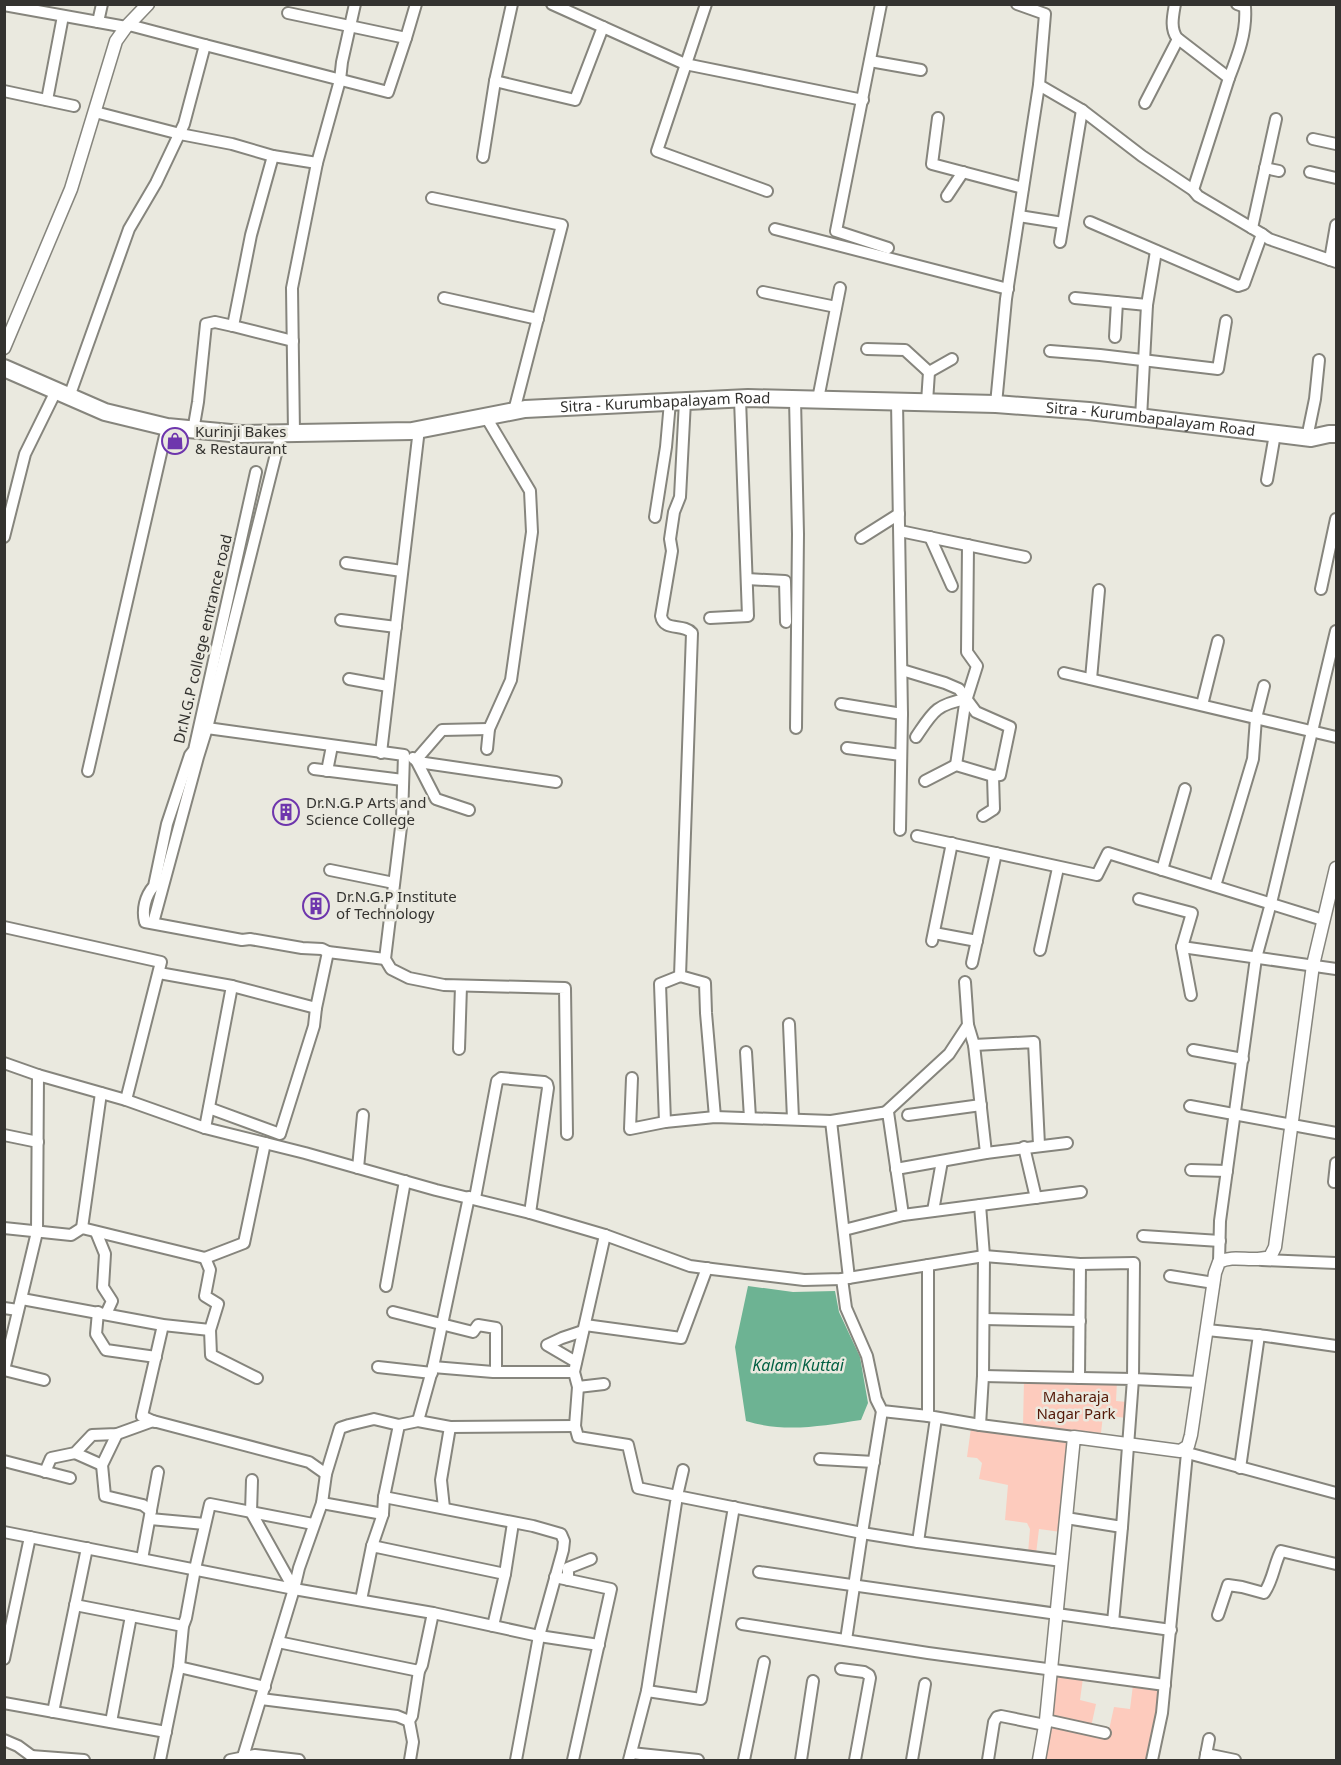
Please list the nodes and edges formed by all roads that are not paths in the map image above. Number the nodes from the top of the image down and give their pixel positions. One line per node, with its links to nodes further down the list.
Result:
1 (102, 4): 17 (street)
2 (148, 4): 19 (street)
3 (355, 4): 18 (street)
4 (416, 4): 21 (street)
5 (512, 4): 29 (street)
6 (552, 4): 20 (street)
7 (706, 4): 25 (street)
8 (881, 4): 24 (street)
9 (1017, 4): 14 (street)
10 (1175, 4): 22 (street)
11 (1237, 4): 27 (street)
12 (4, 5): 13 (street)
13 (27, 7): 16 (street)
14 (1047, 9): 30 (street)
15 (288, 13): 18 (street)
16 (63, 16): 17 (street); 32 (street)
17 (98, 22): 19 (street)
18 (350, 25): 21 (street); 28 (street)
19 (127, 26): 23 (street); 37 (street)
20 (603, 27): 25 (street); 29 (street)
21 (406, 38): 28 (street)
22 (1178, 39): 27 (street); 34 (street)
23 (205, 45): 28 (street); 40 (street)
24 (870, 61): 26 (street); 33 (street)
25 (685, 64): 33 (street); 53 (street)
26 (921, 70)
27 (1229, 78): 52 (street)
28 (340, 80): 45 (street)
29 (495, 81): 44 (street)
30 (1039, 85): 36 (street); 51 (street)
31 (4, 91): 32 (street)
32 (47, 100): 35 (street)
33 (863, 100): 63 (street)
34 (1145, 103)
35 (74, 106)
36 (1082, 110): 52 (street); 58 (street)
37 (95, 112): 40 (street); 79 (street)
38 (938, 118): 48 (street)
39 (1276, 119): 46 (street)
40 (180, 134): 43 (street); 87 (street)
41 (1313, 139): 42 (street)
42 (1336, 144)
43 (273, 156): 45 (street); 76 (street)
44 (483, 157)
45 (317, 163): 78 (street)
46 (1265, 168): 47 (street); 61 (street)
47 (1279, 171)
48 (963, 172): 51 (street); 54 (street)
49 (1310, 172): 50 (street)
50 (1336, 178)
51 (1023, 188): 56 (street)
52 (1192, 190): 61 (street)
53 (767, 191)
54 (947, 196)
55 (432, 198): 74 (street)
56 (1019, 216): 58 (street); 67 (street)
57 (1090, 222): 64 (street)
58 (1063, 224): 62 (street)
59 (1336, 225): 65 (street)
60 (775, 228): 67 (street)
61 (1257, 231): 64 (street); 65 (street)
62 (1059, 242)
63 (888, 248)
64 (1156, 251): 72 (street)
65 (1333, 261)
66 (840, 288): 73 (street)
67 (1008, 289): 94 (street)
68 (763, 292): 73 (street)
69 (444, 298): 74 (street)
70 (1075, 298): 71 (street)
71 (1117, 302): 72 (street); 77 (street)
72 (1147, 305): 84 (street)
73 (836, 306): 90 (street)
74 (538, 319): 95 (street)
75 (1226, 321): 84 (street)
76 (233, 326): 78 (street); 100 (street)
77 (1116, 337)
78 (293, 341): 101 (street)
79 (4, 348)
80 (867, 349): 86 (street)
81 (1050, 351): 84 (street)
82 (952, 359): 86 (street)
83 (1319, 360): 104 (street)
84 (1143, 361): 97 (street)
85 (4, 368): 87 (main road, Sitra - Kurumbapalayam Road)
86 (929, 372): 93 (street)
87 (62, 394): 98 (main road, Sitra - Kurumbapalayam Road); 111 (street)
88 (740, 399): 89 (main road, Sitra - Kurumbapalayam Road); 92 (main road, Sitra - Kurumbapalayam Road); 118 (street)
89 (795, 399): 90 (main road, Sitra - Kurumbapalayam Road); 141 (street)
90 (818, 399): 91 (main road, Sitra - Kurumbapalayam Road)
91 (897, 401): 93 (main road, Sitra - Kurumbapalayam Road); 107 (street)
92 (677, 402): 95 (main road, Sitra - Kurumbapalayam Road); 108 (street); 188 (street)
93 (927, 402): 94 (main road, Sitra - Kurumbapalayam Road)
94 (996, 404): 97 (main road, Sitra - Kurumbapalayam Road)
95 (514, 411): 96 (main road, Sitra - Kurumbapalayam Road)
96 (486, 417): 99 (main road, Sitra - Kurumbapalayam Road); 140 (street)
97 (1141, 417): 102 (main road, Sitra - Kurumbapalayam Road)
98 (167, 427): 100 (main road, Sitra - Kurumbapalayam Road); 154 (street)
99 (419, 429): 101 (main road, Sitra - Kurumbapalayam Road); 117 (street)
100 (193, 431): 101 (main road, Sitra - Kurumbapalayam Road)
101 (287, 434): 139 (street)
102 (1275, 434): 104 (main road, Sitra - Kurumbapalayam Road); 106 (street)
103 (1336, 434): 104 (main road, Sitra - Kurumbapalayam Road)
104 (1309, 438)
105 (256, 472): 176 (street, Dr.N.G.P college entrance road)
106 (1267, 480)
107 (899, 514): 110 (street); 113 (street)
108 (655, 517)
109 (1336, 519): 120 (street)
110 (900, 531): 112 (street); 128 (street)
111 (4, 537)
112 (930, 537): 114 (street); 119 (street)
113 (861, 538)
114 (968, 545): 115 (street); 134 (street)
115 (1025, 556)
116 (346, 563): 117 (street)
117 (402, 571): 125 (street)
118 (747, 579): 122 (street); 124 (street)
119 (952, 586)
120 (1321, 589)
121 (1100, 590): 131 (street)
122 (710, 618)
123 (341, 620): 125 (street)
124 (786, 622)
125 (396, 627): 133 (street)
126 (1336, 631): 142 (street)
127 (1218, 641): 136 (street)
128 (902, 670): 134 (street); 137 (street)
129 (1064, 673): 131 (street)
130 (349, 679): 133 (street)
131 (1091, 679): 136 (street)
132 (1264, 686): 138 (street)
133 (388, 687): 148 (street)
134 (966, 699): 143 (street); 152 (street); 156 (street)
135 (842, 704): 137 (street)
136 (1202, 705): 138 (street)
137 (902, 714): 149 (street)
138 (1256, 718): 142 (street); 172 (street)
139 (207, 728): 145 (street); 176 (street)
140 (489, 729): 147 (street); 151 (street)
141 (796, 729)
142 (1312, 731): 144 (street); 174 (street)
143 (916, 737)
144 (1336, 737)
145 (332, 746): 148 (street); 155 (street)
146 (847, 748): 149 (street)
147 (487, 749)
148 (381, 753): 150 (street)
149 (901, 755): 163 (street)
150 (404, 756): 151 (street); 157 (street)
151 (416, 760): 159 (street); 161 (street)
152 (956, 765): 156 (street); 158 (street)
153 (314, 769): 155 (street)
154 (88, 771)
155 (327, 771): 157 (street)
156 (993, 776): 162 (street)
157 (403, 780): 171 (street)
158 (925, 781)
159 (556, 782)
160 (1185, 789): 170 (street)
161 (469, 810)
162 (983, 816)
163 (900, 830)
164 (917, 836): 165 (street)
165 (952, 843): 166 (street); 178 (street)
166 (996, 853): 167 (street); 178 (street)
167 (1058, 868): 170 (street); 180 (street)
168 (1336, 868): 175 (street)
169 (330, 870): 171 (street)
170 (1162, 870): 172 (street)
171 (394, 883): 183 (street)
172 (1215, 886): 174 (street)
173 (1139, 899): 179 (street)
174 (1271, 903): 175 (street); 182 (street)
175 (1323, 920): 185 (street)
176 (153, 923): 181 (street)
177 (4, 927): 187 (street)
178 (977, 941): 184 (street)
179 (1182, 947): 182 (street); 192 (street)
180 (1040, 950)
181 (328, 952): 183 (street); 193 (street)
182 (1256, 957): 185 (street); 200 (street)
183 (385, 959): 191 (street)
184 (972, 963)
185 (1313, 965): 186 (street); 218 (street)
186 (1336, 969)
187 (159, 974): 190 (street); 205 (street)
188 (681, 976): 213 (street); 217 (street)
189 (964, 982): 195 (street)
190 (232, 986): 193 (street); 208 (street)
191 (461, 986): 197 (street); 221 (street)
192 (1191, 995)
193 (316, 1008): 208 (street)
194 (789, 1024): 215 (street)
195 (968, 1025): 196 (street); 209 (street)
196 (974, 1044): 206 (street); 226 (street)
197 (459, 1049)
198 (1193, 1050): 200 (street)
199 (746, 1052): 214 (street)
200 (1243, 1059): 212 (street)
201 (4, 1063): 202 (street)
202 (38, 1075): 204 (street); 223 (street)
203 (632, 1078): 217 (street)
204 (101, 1093): 205 (street); 245 (street)
205 (126, 1100): 219 (street)
206 (981, 1105): 211 (street); 228 (street)
207 (1190, 1106): 212 (street)
208 (209, 1108): 219 (street)
209 (886, 1112): 216 (street); 232 (street)
210 (363, 1115): 231 (street)
211 (908, 1115)
212 (1234, 1115): 218 (street); 234 (street)
213 (716, 1117): 214 (street); 217 (street)
214 (750, 1118): 215 (street)
215 (793, 1119): 216 (street)
216 (831, 1120): 246 (street)
217 (666, 1122)
218 (1291, 1125): 220 (street); 254 (street)
219 (205, 1128): 224 (street)
220 (1336, 1133)
221 (567, 1134)
222 (4, 1135): 223 (street)
223 (38, 1142): 247 (street)
224 (266, 1143): 231 (street); 253 (street)
225 (1067, 1143): 226 (street)
226 (1039, 1145): 227 (street)
227 (1024, 1147): 228 (street); 239 (street)
228 (986, 1153): 229 (street)
229 (942, 1161): 232 (street); 241 (street)
230 (1336, 1163): 236 (street)
231 (358, 1168): 235 (street)
232 (896, 1169): 243 (street)
233 (1191, 1170): 234 (street)
234 (1227, 1171): 251 (street)
235 (405, 1181): 238 (street); 263 (street)
236 (1334, 1182)
237 (1081, 1192): 239 (street)
238 (472, 1198): 242 (street); 242 (street); 272 (street)
239 (1036, 1198): 240 (street)
240 (980, 1205): 241 (street); 252 (street)
241 (933, 1211): 243 (street)
242 (530, 1213): 249 (street)
243 (903, 1215): 246 (street)
244 (4, 1228): 247 (street)
245 (82, 1228): 247 (street); 248 (street)
246 (844, 1230): 261 (street)
247 (37, 1232): 264 (street)
248 (96, 1232): 253 (street); 268 (street)
249 (604, 1235): 259 (street); 273 (street)
250 (1143, 1236): 251 (street)
251 (1220, 1241): 255 (street)
252 (984, 1256): 257 (street); 258 (street); 269 (street)
253 (205, 1258): 274 (street)
254 (1260, 1260): 255 (street); 256 (street)
255 (1219, 1262): 262 (street)
256 (1336, 1263)
257 (1080, 1264): 270 (street); 287 (street)
258 (928, 1265): 261 (street); 293 (street)
259 (707, 1269): 261 (street); 273 (street)
260 (1170, 1276): 262 (street)
261 (846, 1279): 292 (street)
262 (1214, 1283): 275 (street)
263 (386, 1286)
264 (22, 1299): 266 (street); 268 (street)
265 (4, 1308): 266 (street)
266 (18, 1310): 281 (street)
267 (393, 1312): 272 (street)
268 (102, 1313): 271 (street); 278 (street)
269 (984, 1319): 270 (street); 284 (street)
270 (1080, 1321): 286 (street)
271 (163, 1324): 274 (street); 278 (street)
272 (442, 1324): 282 (street); 283 (street)
273 (584, 1328): 280 (street); 280 (street)
274 (210, 1330): 285 (street)
275 (1207, 1330): 276 (street); 289 (street)
276 (1259, 1335): 277 (street); 309 (street)
277 (1336, 1346)
278 (156, 1357): 295 (street)
279 (378, 1367): 282 (street)
280 (575, 1367): 283 (street); 291 (street)
281 (4, 1370): 288 (street)
282 (433, 1370): 283 (street); 294 (street)
283 (496, 1372)
284 (983, 1376): 286 (street); 297 (street)
285 (257, 1378)
286 (1079, 1378): 287 (street)
287 (1133, 1379): 289 (street); 302 (street)
288 (44, 1380)
289 (1199, 1382): 303 (street)
290 (604, 1384): 291 (street)
291 (578, 1387): 298 (street)
292 (882, 1411): 293 (street); 307 (street)
293 (932, 1417): 297 (street); 334 (street)
294 (418, 1421): 296 (street); 299 (street)
295 (156, 1422): 300 (street); 313 (street)
296 (399, 1425): 313 (street); 318 (street)
297 (980, 1425): 301 (street)
298 (575, 1426): 299 (street); 317 (street)
299 (450, 1427): 321 (street)
300 (117, 1434): 304 (street); 308 (street)
301 (1074, 1437): 302 (street); 325 (street)
302 (1128, 1444): 303 (street); 329 (street)
303 (1183, 1452): 309 (street); 357 (street)
304 (75, 1453): 308 (street); 311 (street)
305 (820, 1459): 307 (street)
306 (4, 1461): 311 (street)
307 (874, 1462): 331 (street)
308 (102, 1465): 324 (street)
309 (1240, 1468): 316 (street)
310 (683, 1470): 317 (street)
311 (45, 1472): 314 (street)
312 (158, 1472): 324 (street)
313 (326, 1474): 319 (street)
314 (70, 1478)
315 (252, 1480): 322 (street)
316 (1336, 1493)
317 (677, 1496): 320 (street); 372 (street)
318 (384, 1497): 321 (street); 323 (street)
319 (322, 1503): 323 (street); 328 (street)
320 (734, 1507): 331 (street); 372 (street)
321 (444, 1508): 326 (street)
322 (251, 1512): 327 (street); 328 (street); 346 (street)
323 (383, 1514): 333 (street)
324 (150, 1515): 327 (street); 336 (street)
325 (1066, 1518): 329 (street); 338 (street)
326 (513, 1523): 342 (street); 343 (street)
327 (205, 1524): 340 (street)
328 (313, 1524): 346 (street)
329 (1122, 1527): 353 (street)
330 (4, 1532): 332 (street)
331 (862, 1533): 334 (street); 345 (street)
332 (30, 1537): 335 (street); 362 (street)
333 (374, 1541): 342 (street); 347 (street)
334 (918, 1542): 338 (street)
335 (87, 1548): 336 (street); 348 (street)
336 (142, 1559): 340 (street)
337 (591, 1559): 344 (street)
338 (1062, 1561): 350 (street)
339 (1336, 1564): 351 (street)
340 (195, 1569): 346 (street); 355 (street)
341 (759, 1572): 345 (street)
342 (504, 1574): 356 (street)
343 (555, 1577): 344 (street); 358 (street)
344 (568, 1580): 361 (street)
345 (854, 1586): 350 (street); 359 (street)
346 (294, 1589): 347 (street); 360 (street)
347 (361, 1600): 349 (street)
348 (75, 1605): 352 (street); 375 (street)
349 (433, 1613): 356 (street); 367 (street)
350 (1056, 1613): 353 (street); 365 (street)
351 (1218, 1615)
352 (131, 1616): 355 (street); 377 (street)
353 (1113, 1622): 357 (street)
354 (742, 1624): 359 (street)
355 (183, 1626): 364 (street)
356 (493, 1626): 358 (street)
357 (1171, 1630): 370 (street)
358 (539, 1636): 361 (street); 394 (street)
359 (846, 1640): 365 (street)
360 (278, 1642): 367 (street); 371 (street)
361 (599, 1645): 395 (street)
362 (4, 1659)
363 (764, 1662): 396 (street)
364 (179, 1667): 371 (street); 379 (street)
365 (1051, 1668): 370 (street); 378 (street)
366 (841, 1669): 398 (street)
367 (419, 1671): 376 (street)
368 (813, 1681): 397 (street)
369 (925, 1684): 399 (street)
370 (1165, 1685): 402 (street)
371 (265, 1687): 373 (street)
372 (647, 1691): 384 (street)
373 (261, 1699): 376 (street); 386 (street)
374 (4, 1703): 375 (street)
375 (53, 1712): 377 (street)
376 (409, 1721): 393 (street)
377 (111, 1722): 379 (street)
378 (1045, 1723): 380 (street); 400 (street); 401 (street)
379 (166, 1732): 390 (street)
380 (1105, 1733)
381 (1209, 1739): 385 (street)
382 (4, 1740): 383 (street)
383 (29, 1757): 389 (street)
384 (630, 1757): 387 (street)
385 (1205, 1757): 403 (street)
386 (243, 1759): 391 (street); 392 (street)
387 (678, 1759): 388 (street)
388 (698, 1760)
389 (84, 1761)
390 (160, 1761)
391 (230, 1761)
392 (299, 1761)
393 (410, 1761)
394 (516, 1761)
395 (573, 1761)
396 (744, 1761)
397 (801, 1761)
398 (855, 1761)
399 (912, 1761)
400 (988, 1761)
401 (1039, 1761)
402 (1152, 1761)
403 (1235, 1761)

